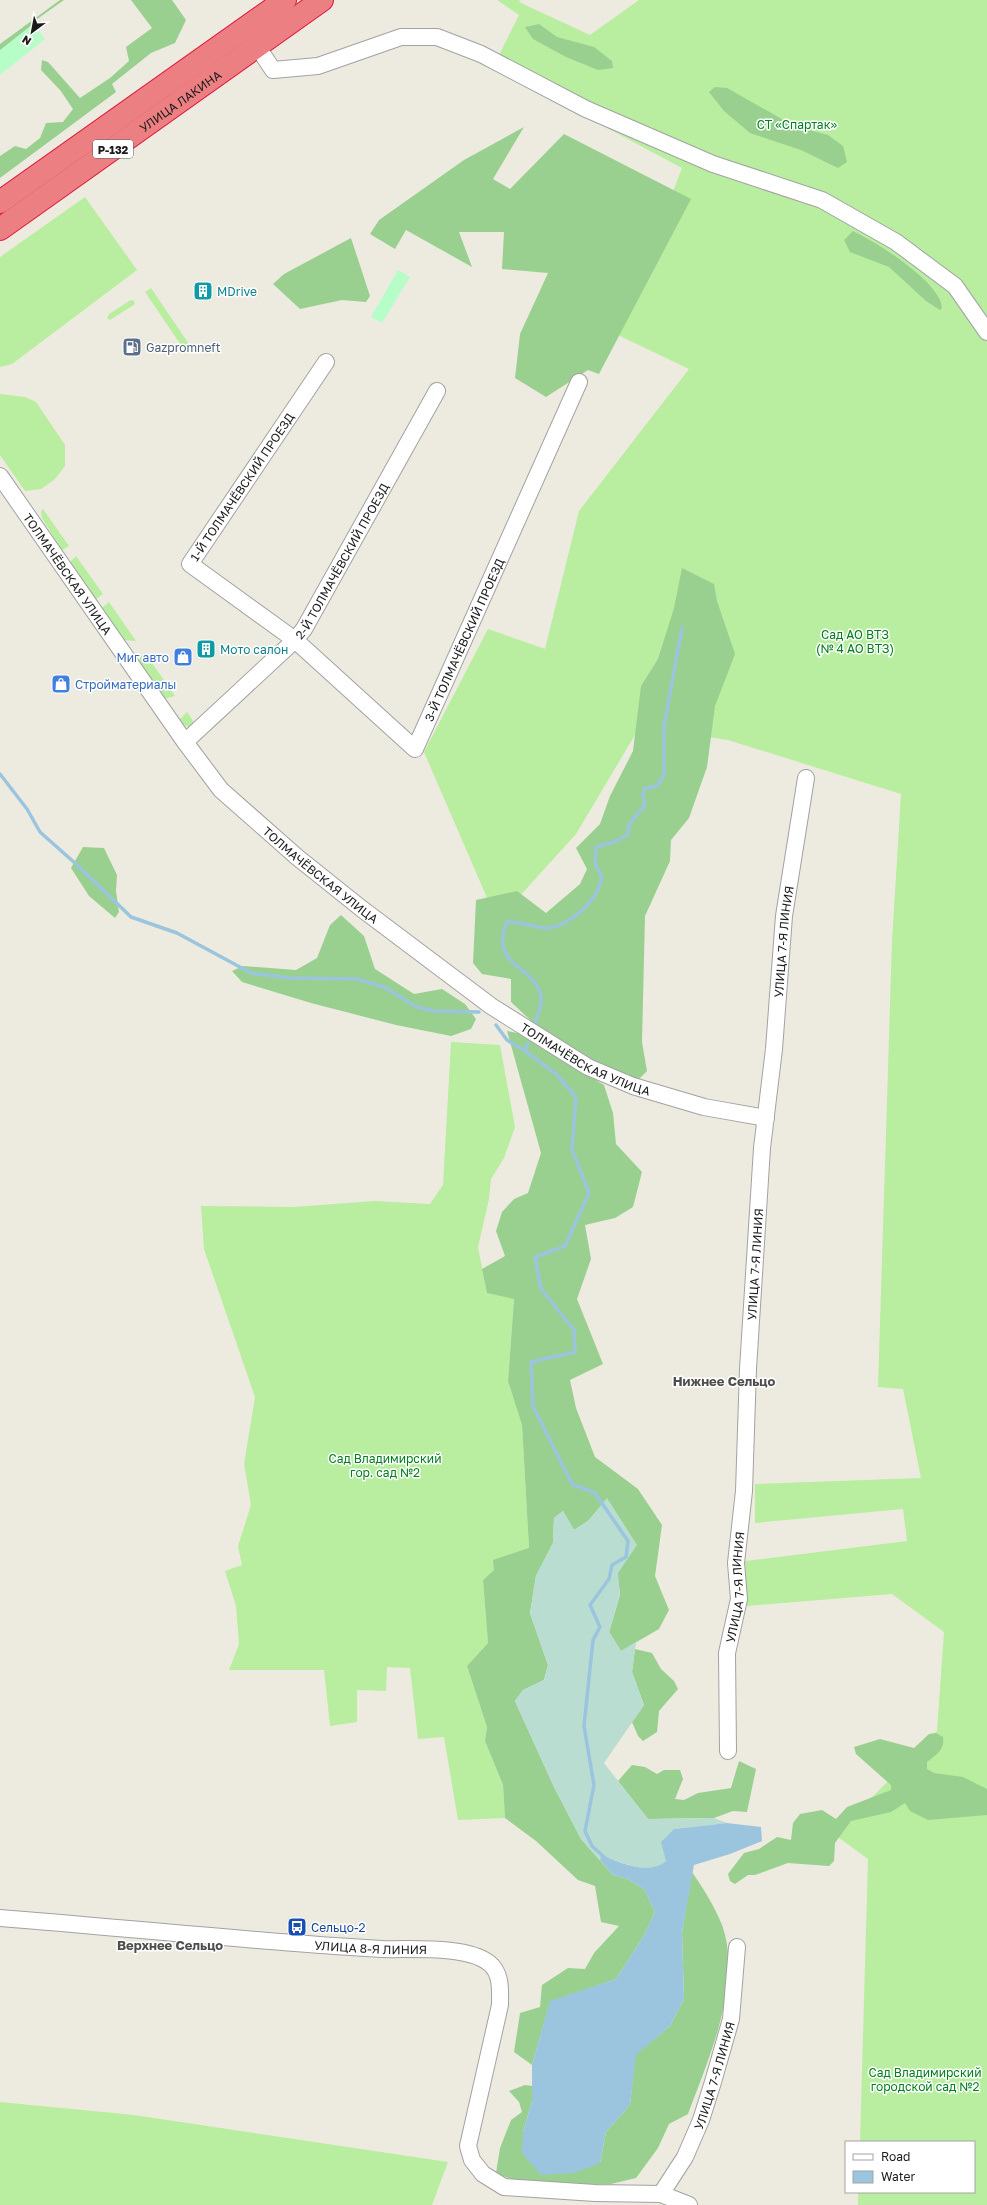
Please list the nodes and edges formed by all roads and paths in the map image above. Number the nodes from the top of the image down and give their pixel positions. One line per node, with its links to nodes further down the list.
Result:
1 (285, 0): 4 (highway, УЛИЦА ЛАКИНА / Р-132)
2 (322, 0): 3 (highway, УЛИЦА ЛАКИНА / Р-132)
3 (258, 46): 5 (highway, УЛИЦА ЛАКИНА / Р-132); 6 (street)
4 (0, 202)
5 (0, 229)
6 (987, 332)
7 (326, 362): 11 (street, 1-Й ТОЛМАЧЁВСКИЙ ПРОЕЗД)
8 (579, 382): 11 (street, 3-Й ТОЛМАЧЁВСКИЙ ПРОЕЗД)
9 (437, 391): 11 (street, 2-Й ТОЛМАЧЁВСКИЙ ПРОЕЗД)
10 (0, 476): 12 (street, ТОЛМАЧЁВСКАЯ УЛИЦА)
11 (295, 640): 12 (street, 2-Й ТОЛМАЧЁВСКИЙ ПРОЕЗД)
12 (185, 742): 14 (street, ТОЛМАЧЁВСКАЯ УЛИЦА)
13 (806, 778): 14 (street, УЛИЦА 7-Я ЛИНИЯ)
14 (766, 1118): 15 (street, УЛИЦА 7-Я ЛИНИЯ)
15 (728, 1751)
16 (0, 1918): 18 (street, УЛИЦА 8-Я ЛИНИЯ)
17 (737, 1947): 18 (street, УЛИЦА 7-Я ЛИНИЯ)
18 (661, 2194): 19 (street)
19 (689, 2205)

